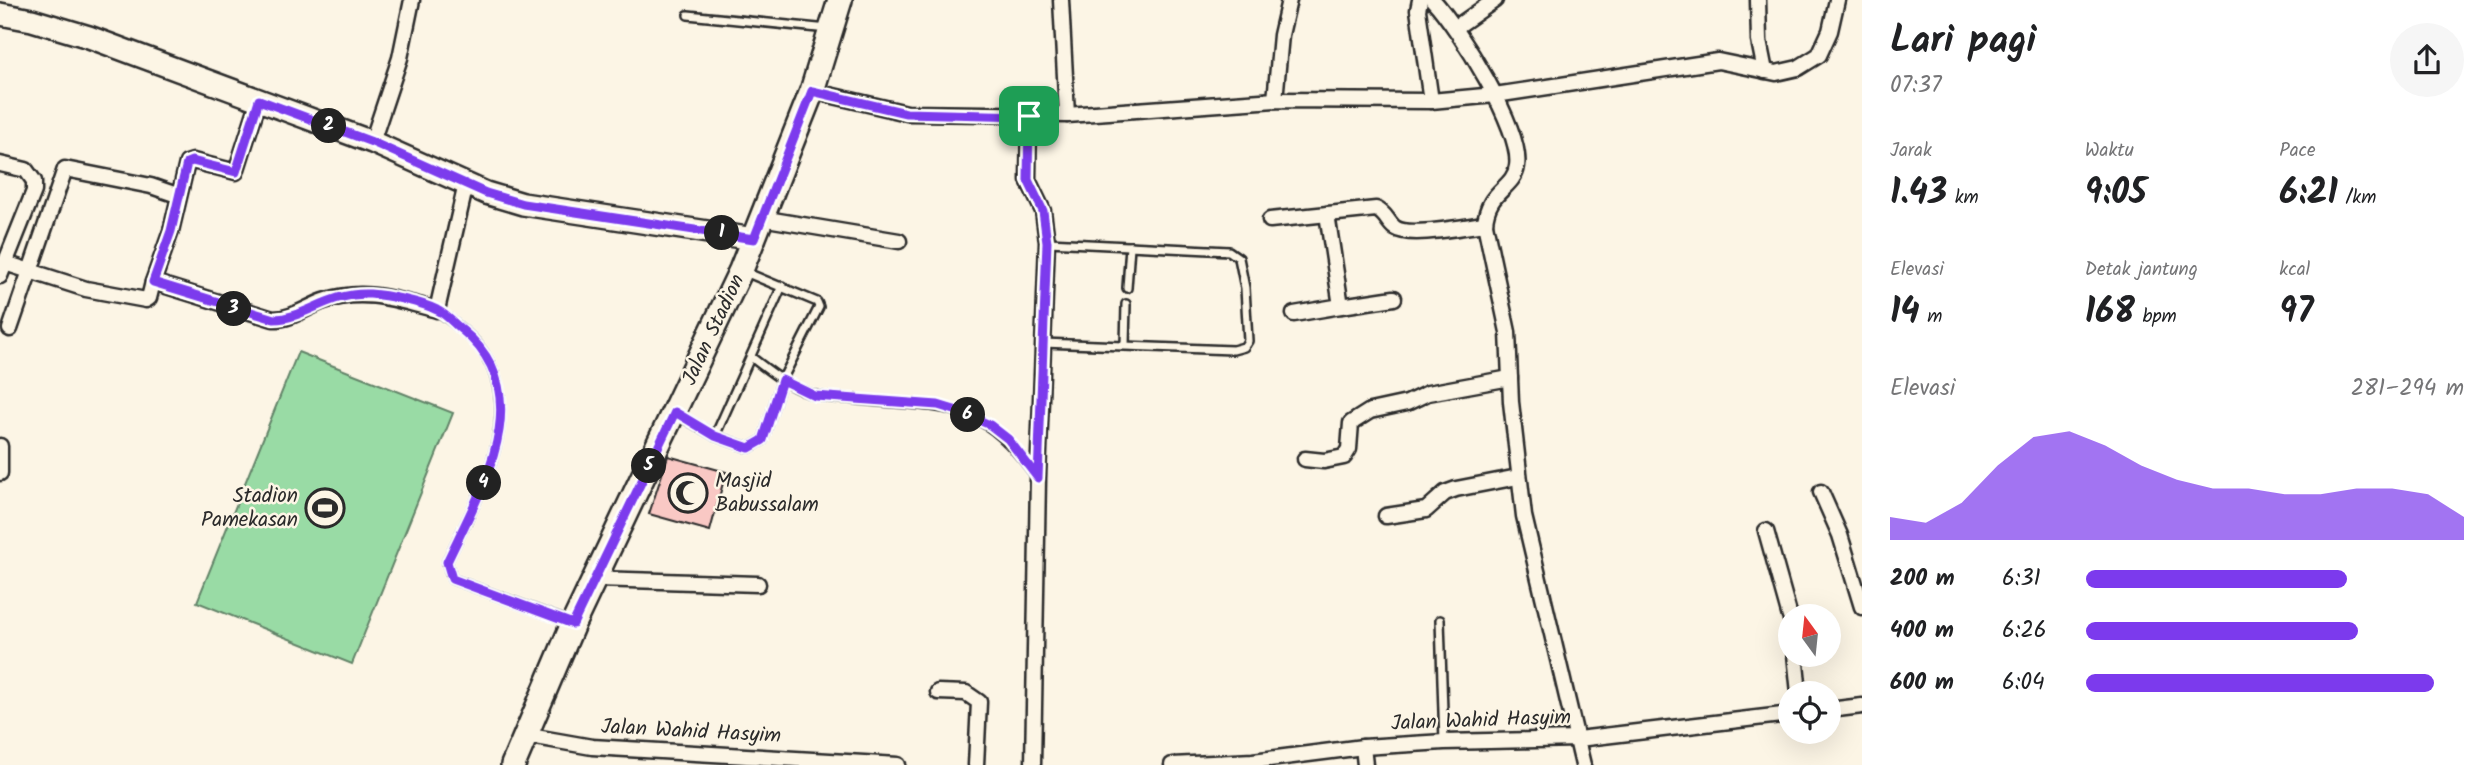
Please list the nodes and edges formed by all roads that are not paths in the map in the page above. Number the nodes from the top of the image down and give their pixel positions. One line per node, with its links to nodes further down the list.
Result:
1 (412, 0): 22 (street)
2 (840, 0): 13 (main road, Jalan Stadion)
3 (1061, 0): 21 (street)
4 (1289, 0): 18 (street)
5 (1420, 0): 19 (street)
6 (1433, 0): 12 (street)
7 (1495, 0): 12 (street)
8 (1758, 0): 14 (street)
9 (1837, 0): 14 (street)
10 (0, 14): 17 (main road)
11 (688, 15): 13 (lane)
12 (1455, 28): 16 (street)
13 (832, 29): 15 (main road, Jalan Stadion)
14 (1765, 72): 16 (street)
15 (812, 91): 20 (street); 29 (main road, Jalan Stadion)
16 (1495, 95): 19 (street); 28 (street)
17 (259, 100): 22 (main road); 25 (street)
18 (1275, 100): 19 (street); 21 (street)
19 (1431, 101)
20 (1029, 116): 21 (street); 31 (street)
21 (1067, 116)
22 (372, 142): 24 (main road)
23 (0, 164): 33 (street)
24 (466, 184): 29 (main road); 41 (street)
25 (177, 195): 33 (street); 35 (street)
26 (1327, 214): 27 (street); 28 (street); 40 (street)
27 (1270, 220)
28 (1485, 224): 47 (street)
29 (757, 228): 30 (street); 34 (main road, Jalan Stadion)
30 (899, 241)
31 (1047, 242): 32 (lane); 44 (street)
32 (1130, 246): 37 (lane); 45 (lane)
33 (14, 268): 35 (street); 43 (street)
34 (741, 270): 36 (lane); 49 (main road, Jalan Stadion)
35 (153, 282): 41 (street)
36 (782, 285): 46 (lane); 48 (lane)
37 (1127, 288)
38 (1394, 298): 40 (street)
39 (1126, 304): 45 (lane)
40 (1341, 306): 42 (street)
41 (437, 310): 64 (lane)
42 (1294, 314)
43 (10, 329)
44 (1042, 343): 45 (lane); 55 (street)
45 (1125, 345)
46 (751, 357): 48 (lane); 50 (lane)
47 (1510, 378): 52 (street); 54 (street)
48 (782, 380): 50 (lane); 55 (lane)
49 (675, 412): 50 (lane); 59 (main road, Jalan Stadion)
50 (715, 436)
51 (0, 446): 53 (street)
52 (1305, 459)
53 (0, 473)
54 (1518, 477): 57 (street); 70 (street)
55 (1038, 478): 77 (street)
56 (1821, 492): 62 (street)
57 (1386, 516)
58 (1766, 531): 61 (street)
59 (596, 579): 60 (street); 64 (main road, Jalan Stadion)
60 (758, 584)
61 (1786, 604)
62 (1862, 607)
63 (1440, 620): 71 (lane)
64 (573, 624): 69 (main road, Jalan Stadion)
65 (938, 692): 76 (street)
66 (1862, 706): 67 (street)
67 (1841, 709)
68 (1778, 715): 70 (street, Jalan Wahid Hasyim)
69 (524, 735): 74 (main road, Jalan Stadion); 75 (street, Jalan Wahid Hasyim)
70 (1578, 739): 71 (street, Jalan Wahid Hasyim); 80 (street)
71 (1444, 742): 72 (street, Jalan Wahid Hasyim)
72 (1363, 747): 73 (street, Jalan Wahid Hasyim); 79 (street)
73 (1253, 763): 78 (street, Jalan Wahid Hasyim)
74 (513, 765)
75 (898, 765)
76 (976, 765)
77 (1033, 765)
78 (1172, 765)
79 (1365, 765)
80 (1583, 765)

